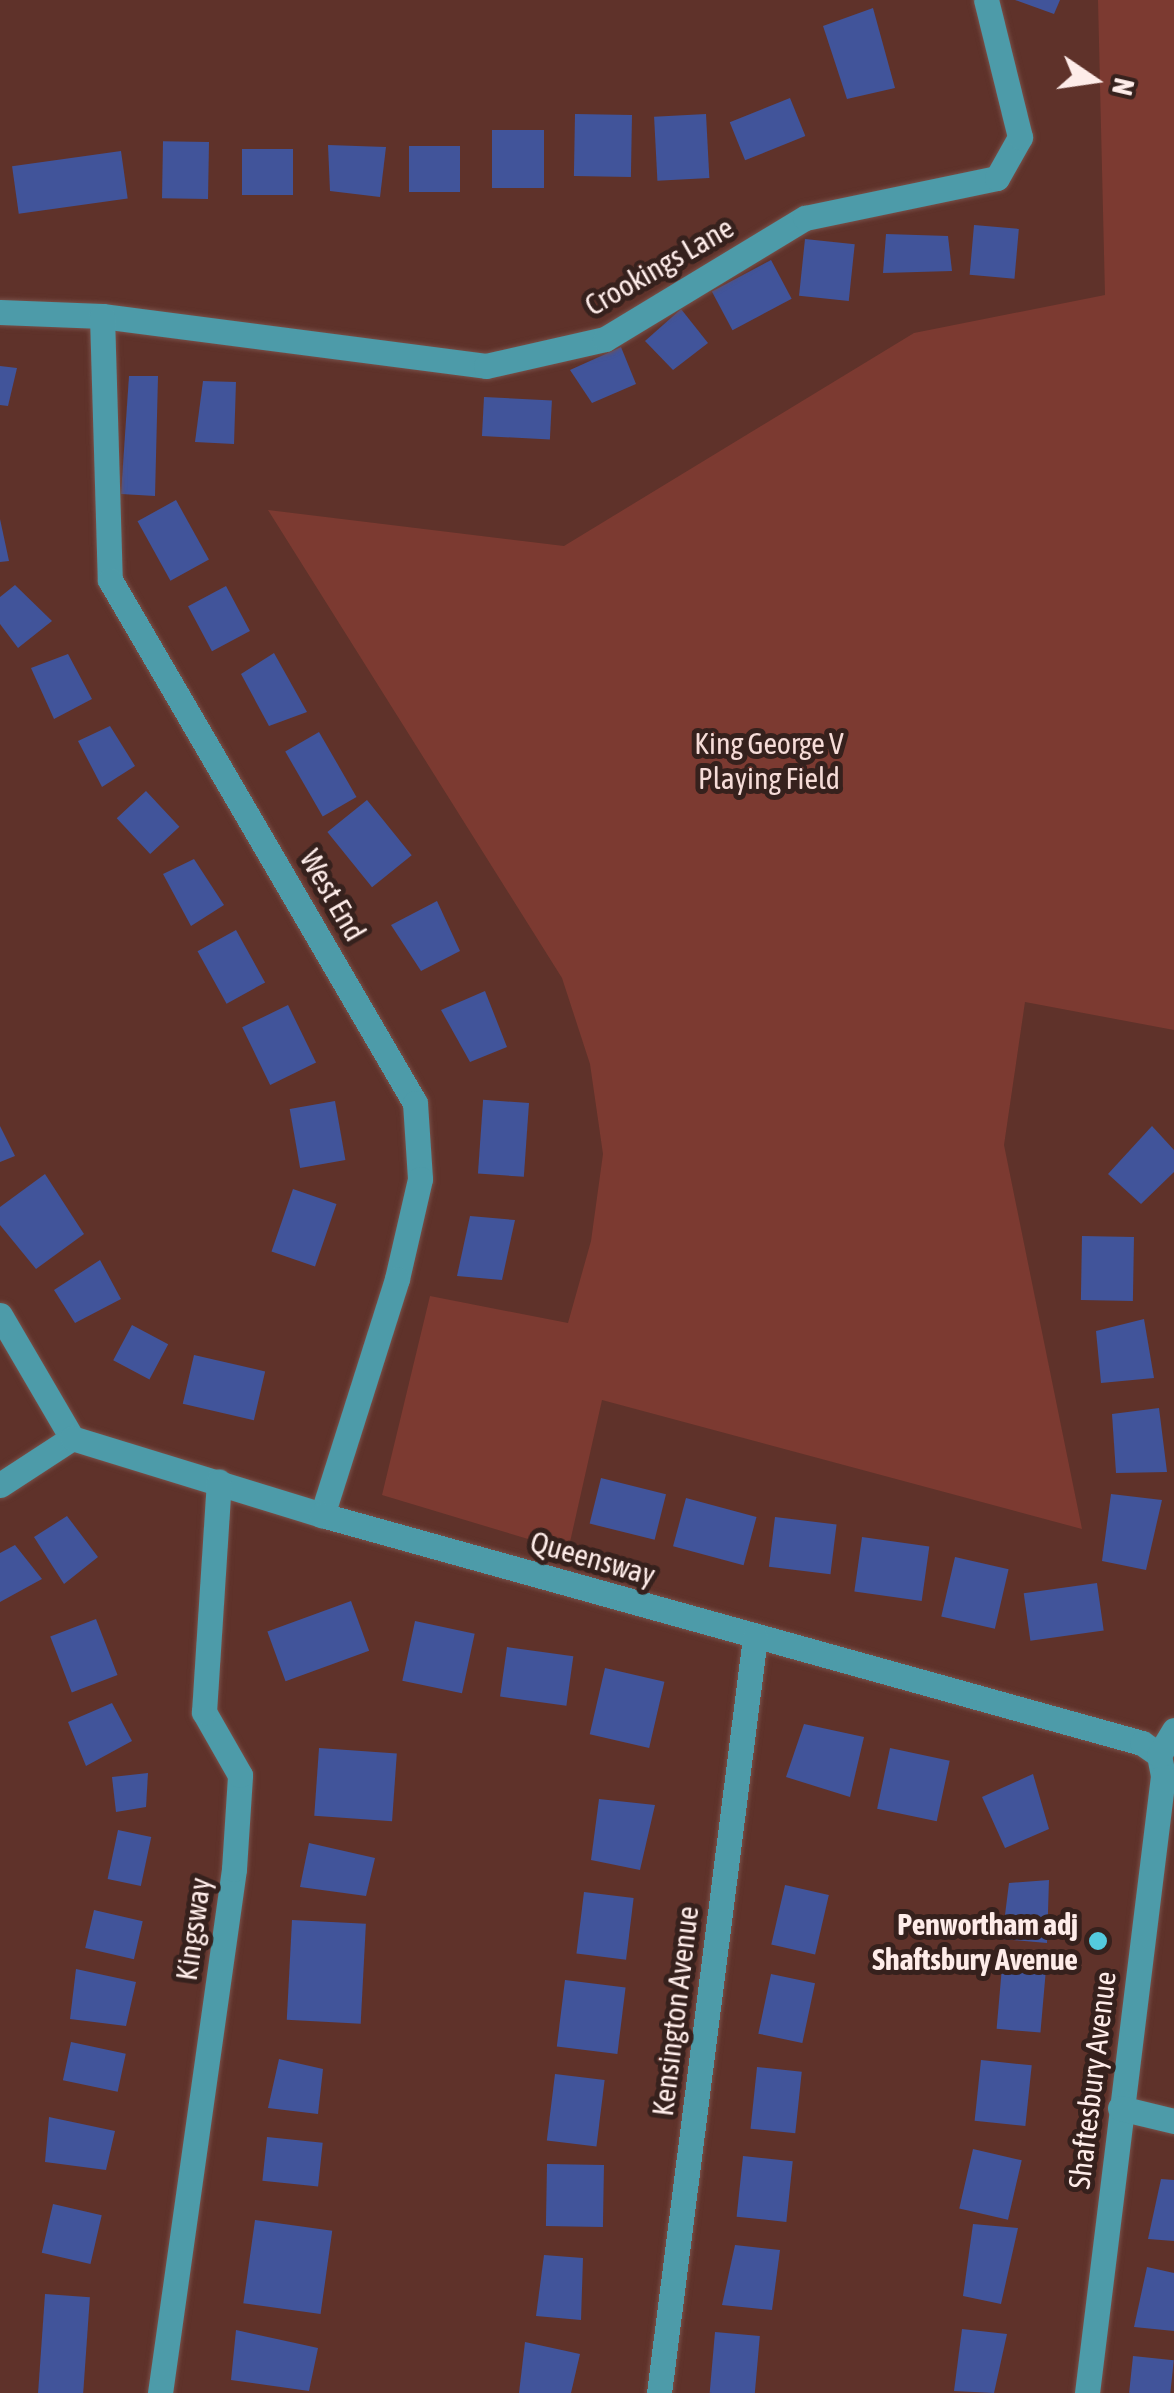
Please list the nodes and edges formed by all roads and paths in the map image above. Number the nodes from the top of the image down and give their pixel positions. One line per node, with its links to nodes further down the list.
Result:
1 (986, 0): 3 (street, Crookings Lane)
2 (0, 312): 3 (street, Crookings Lane)
3 (102, 316): 8 (street, West End)
4 (0, 1315): 5 (street)
5 (72, 1438): 6 (street, Queensway); 7 (street)
6 (220, 1481): 8 (street, Queensway); 14 (street, Kingsway)
7 (0, 1486)
8 (322, 1515): 9 (street, Queensway)
9 (755, 1637): 11 (street, Queensway); 15 (street, Kensington Avenue)
10 (1174, 1730): 11 (street)
11 (1161, 1766): 12 (street, Shaftesbury Avenue)
12 (1120, 2108): 13 (street); 16 (street, Shaftesbury Avenue)
13 (1174, 2121)
14 (160, 2393)
15 (659, 2393)
16 (1086, 2393)

